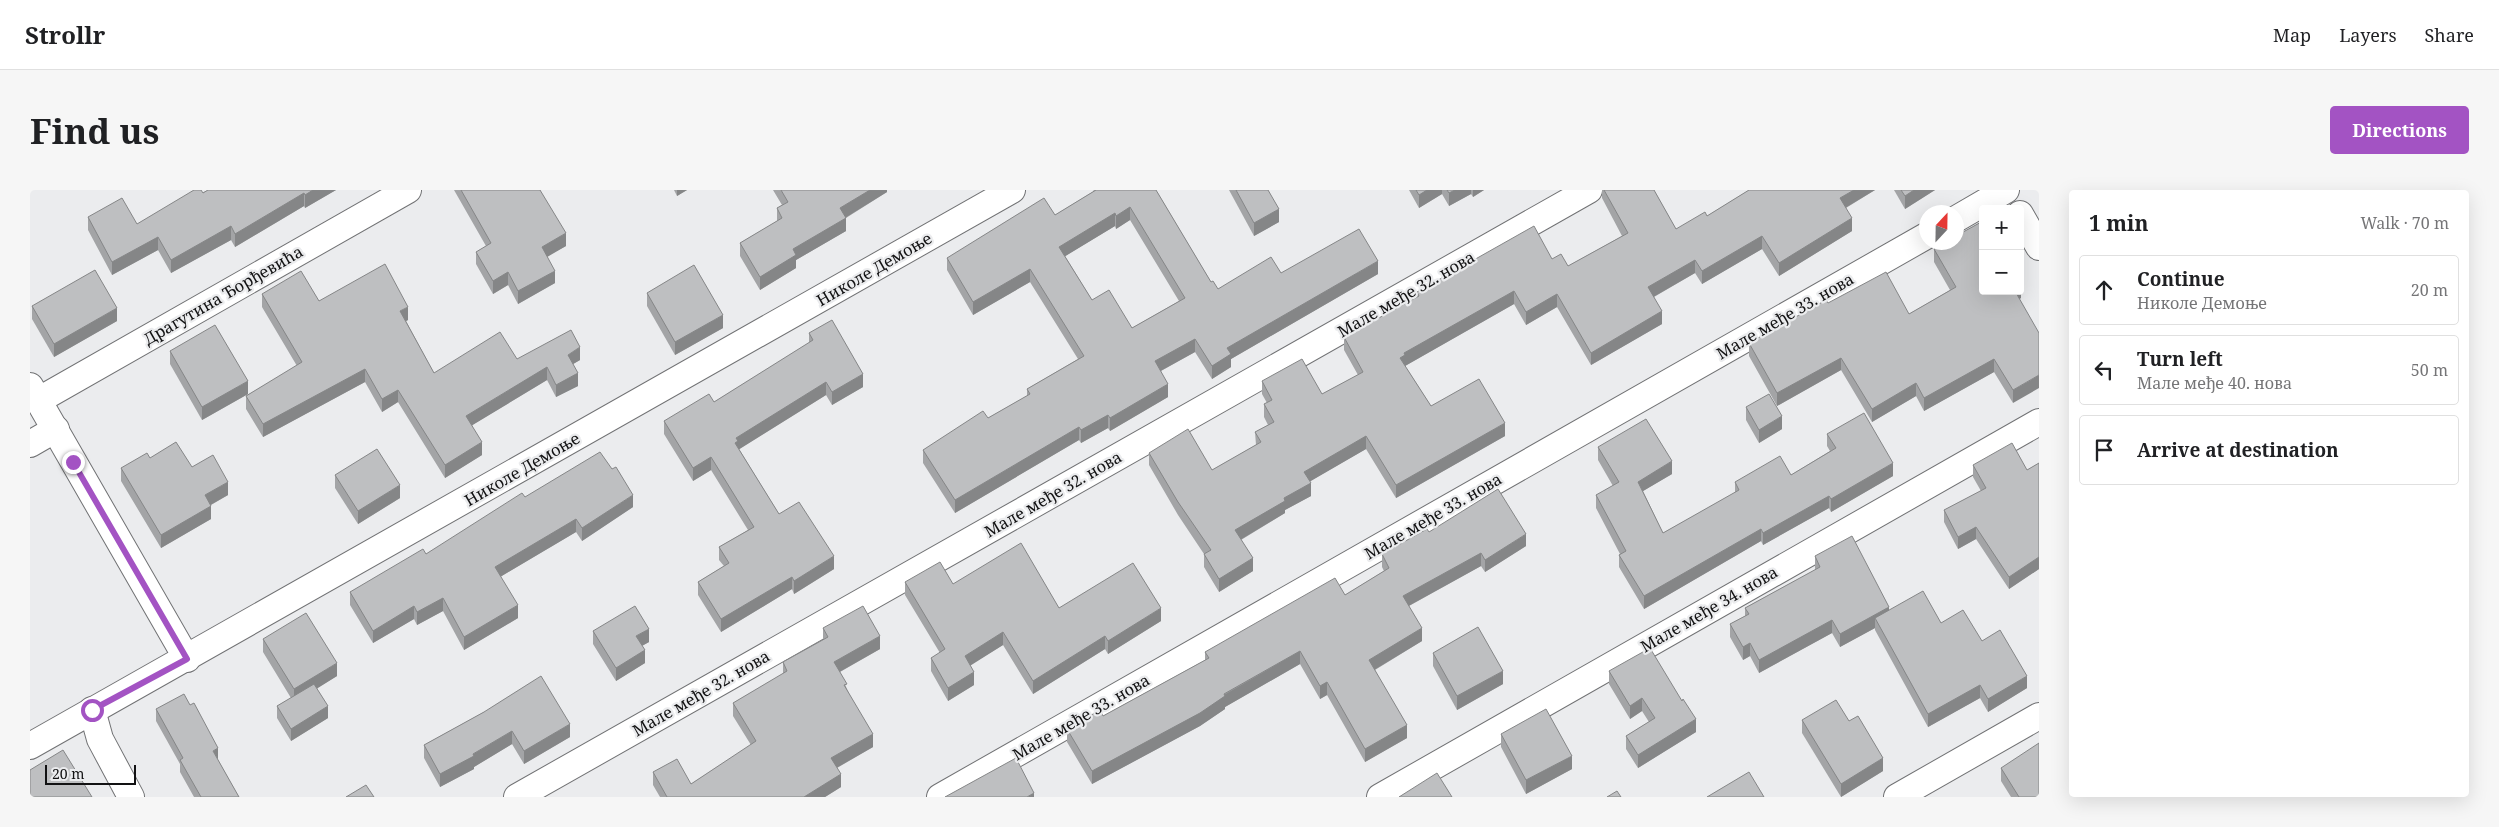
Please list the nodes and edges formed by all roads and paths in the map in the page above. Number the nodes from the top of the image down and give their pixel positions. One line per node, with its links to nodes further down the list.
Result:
1 (408, 190): 10 (street, Драгутина Ђорђевића)
2 (1012, 190): 14 (street, Николе Демоње)
3 (1589, 190): 19 (street, Мале међе 32. нова)
4 (2006, 190): 5 (street); 6 (street)
5 (2015, 205)
6 (1964, 214)
7 (2024, 221): 9 (street)
8 (1919, 240): 20 (street, Мале међе 33. нова)
9 (2039, 248)
10 (34, 393): 12 (street)
11 (2039, 422): 21 (street, Мале међе 34. нова)
12 (56, 429): 13 (street); 14 (street)
13 (30, 444)
14 (187, 659): 15 (street, Николе Демоње)
15 (92, 710): 17 (street, Николе Демоње); 18 (street)
16 (2039, 716): 22 (street)
17 (30, 746)
18 (130, 797)
19 (517, 797)
20 (940, 797)
21 (1380, 797)
22 (1897, 797)

